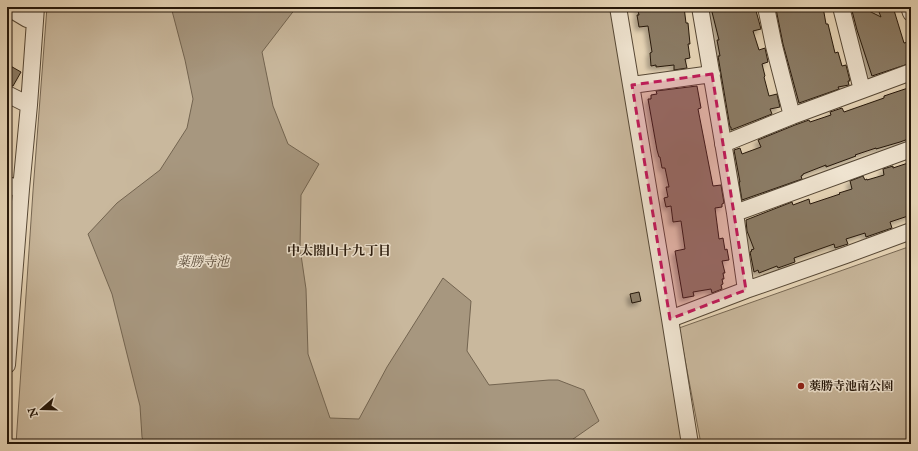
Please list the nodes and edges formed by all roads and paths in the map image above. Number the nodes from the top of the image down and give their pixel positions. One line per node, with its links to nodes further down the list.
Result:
1 (7, 7): 8 (street)
2 (618, 7): 11 (street)
3 (700, 7): 10 (street)
4 (766, 7): 15 (street)
5 (842, 7): 12 (street)
6 (909, 7): 7 (street)
7 (911, 13)
8 (35, 14): 14 (street)
9 (911, 72): 12 (street)
10 (712, 74): 11 (street); 16 (street)
11 (632, 85): 22 (street)
12 (862, 90): 15 (street)
13 (7, 94): 14 (street)
14 (29, 105): 18 (street)
15 (792, 116): 16 (street)
16 (723, 144): 19 (street)
17 (911, 149): 19 (street)
18 (14, 187): 23 (street)
19 (735, 213): 21 (street)
20 (911, 231): 21 (street)
21 (746, 290): 22 (street)
22 (670, 319): 24 (street)
23 (7, 366)
24 (690, 444)

